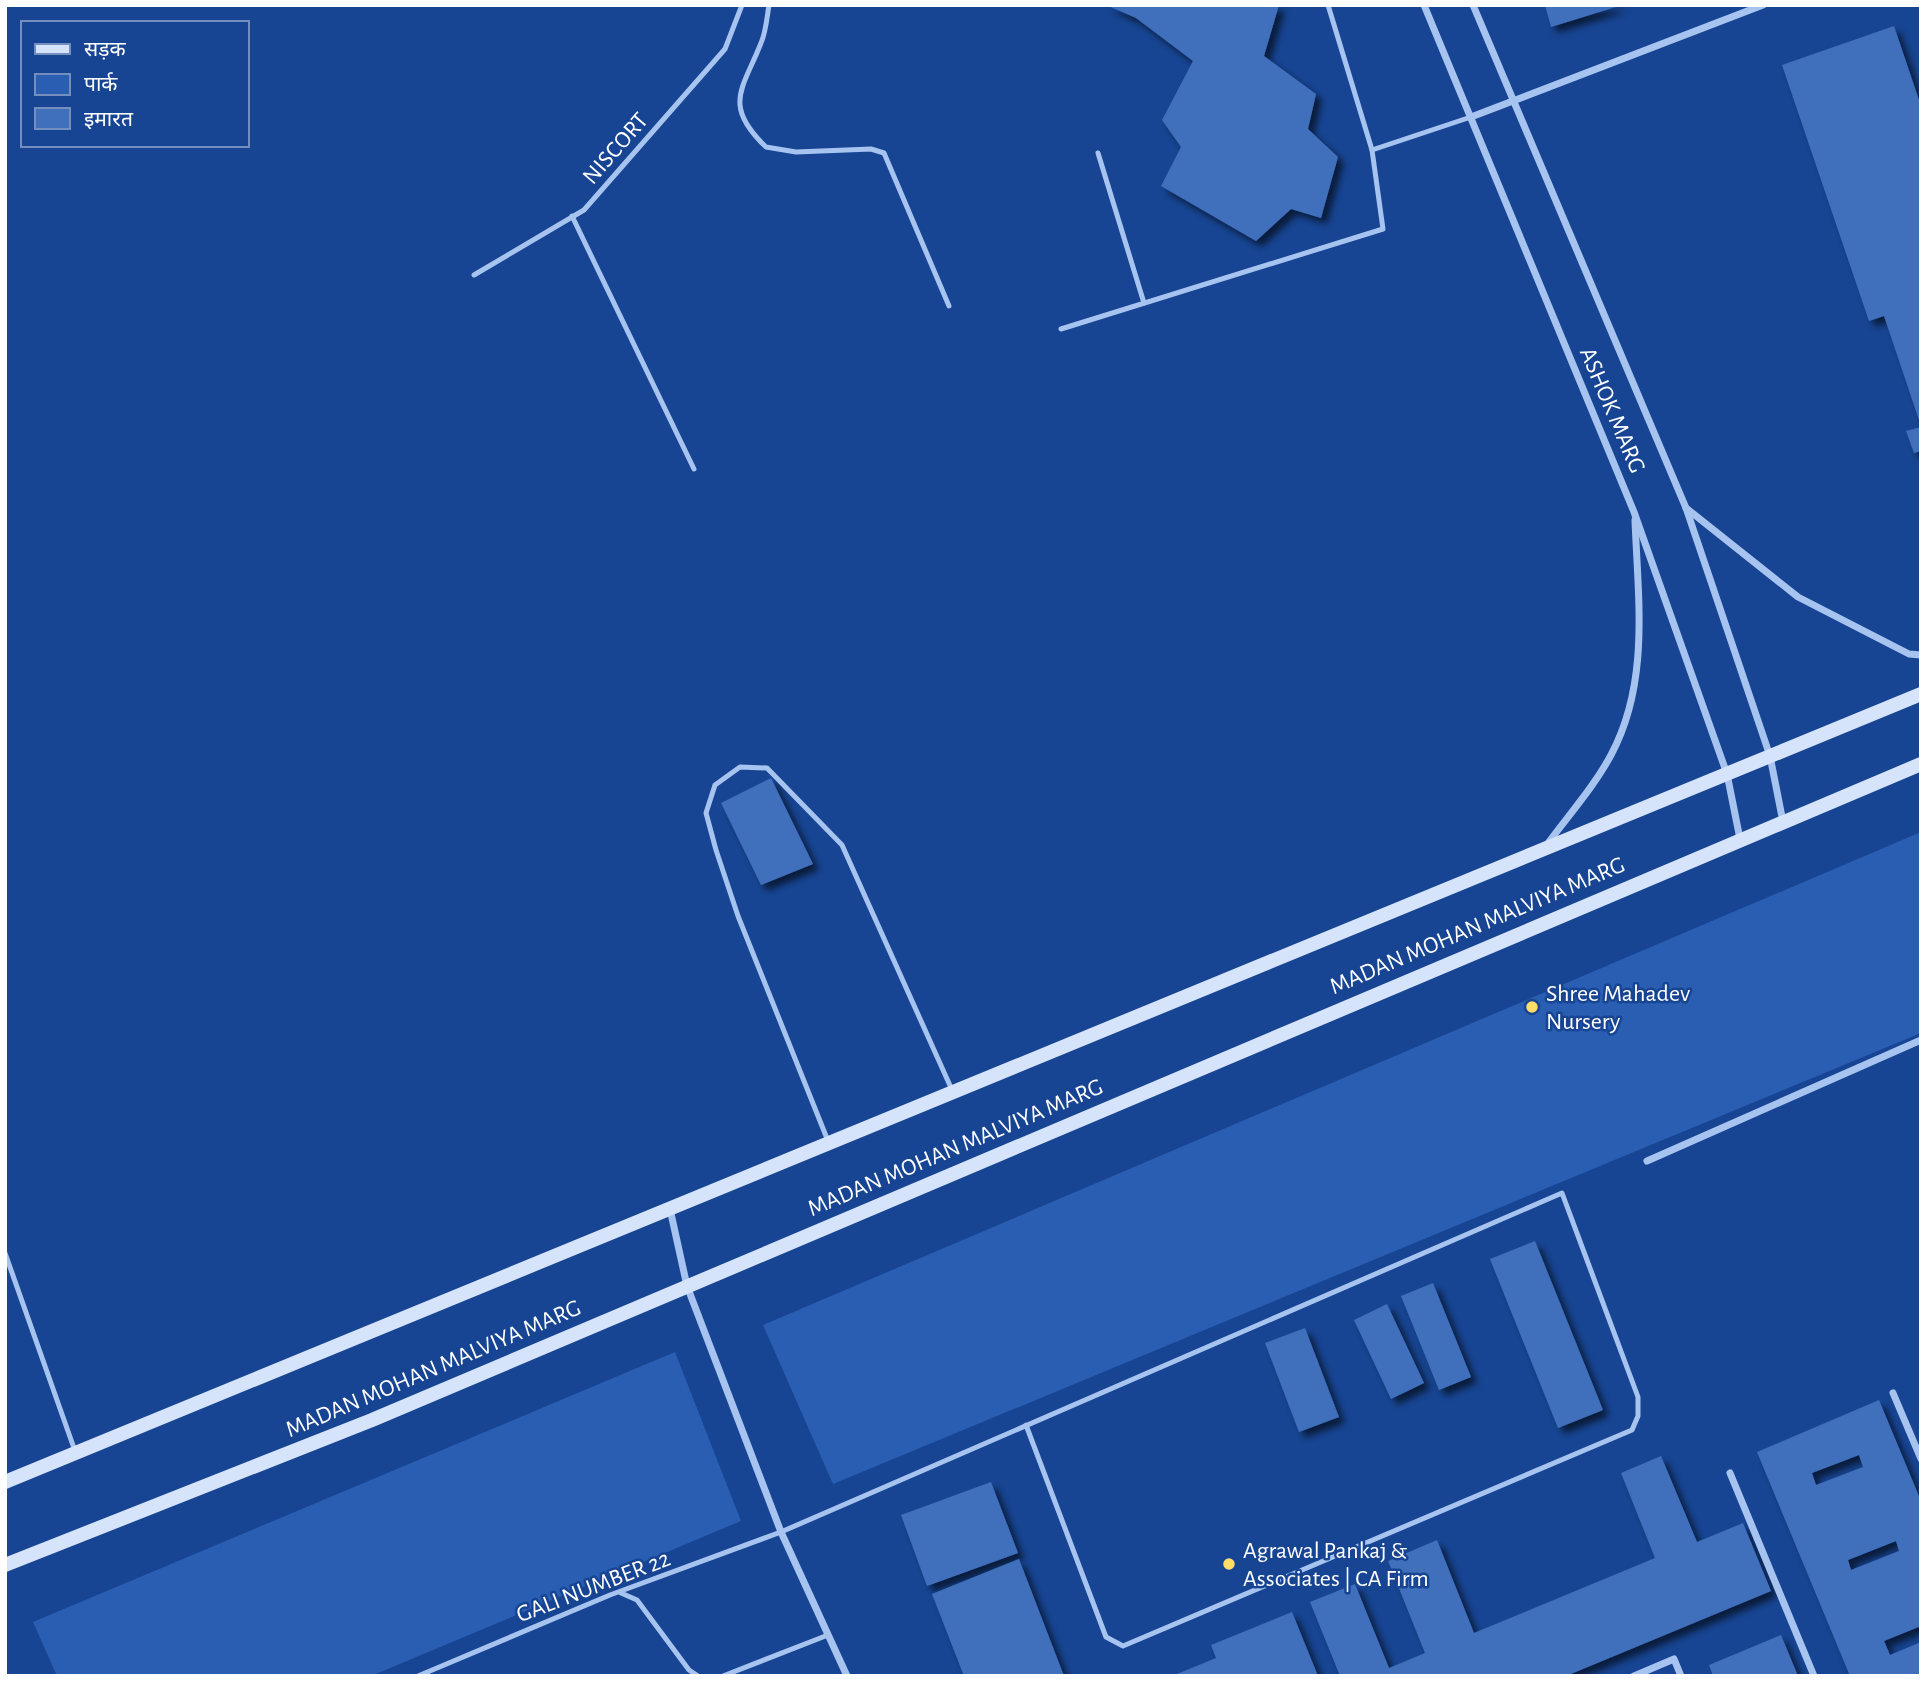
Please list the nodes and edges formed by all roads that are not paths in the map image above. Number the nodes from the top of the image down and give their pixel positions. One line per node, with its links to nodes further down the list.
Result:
1 (742, 5): 12 (lane, NISCORT)
2 (769, 5): 15 (lane)
3 (1328, 5): 10 (lane)
4 (1424, 5): 9 (street, ASHOK MARG)
5 (1473, 5): 8 (street, ASHOK MARG)
6 (1763, 5): 7 (street)
7 (1740, 9): 8 (street)
8 (1513, 101): 9 (street); 18 (street, ASHOK MARG)
9 (1471, 117): 10 (lane); 19 (street, ASHOK MARG)
10 (1372, 150): 14 (lane)
11 (1098, 153): 14 (lane)
12 (572, 216): 13 (lane, NISCORT); 17 (lane)
13 (474, 275)
14 (1144, 303): 16 (lane)
15 (949, 306)
16 (1061, 329)
17 (694, 469)
18 (1686, 508): 20 (street); 22 (street, ASHOK MARG)
19 (1634, 512): 24 (street, ASHOK MARG); 27 (street)
20 (1921, 655)
21 (1921, 694): 22 (main road, MADAN MOHAN MALVIYA MARG)
22 (1770, 756): 24 (main road, MADAN MOHAN MALVIYA MARG); 25 (street, ASHOK MARG)
23 (1921, 764): 25 (main road, MADAN MOHAN MALVIYA MARG)
24 (1727, 774): 26 (street, ASHOK MARG); 27 (main road, MADAN MOHAN MALVIYA MARG)
25 (1783, 822): 26 (main road, MADAN MOHAN MALVIYA MARG)
26 (1740, 839): 34 (main road, MADAN MOHAN MALVIYA MARG)
27 (1543, 850): 29 (main road, MADAN MOHAN MALVIYA MARG)
28 (1921, 1040): 31 (street)
29 (953, 1092): 30 (main road, MADAN MOHAN MALVIYA MARG); 30 (lane)
30 (829, 1144): 32 (main road, MADAN MOHAN MALVIYA MARG)
31 (1647, 1161)
32 (670, 1209): 34 (street); 37 (main road, MADAN MOHAN MALVIYA MARG)
33 (5, 1252): 37 (lane)
34 (687, 1286): 41 (street); 42 (main road, MADAN MOHAN MALVIYA MARG)
35 (1893, 1393): 38 (street)
36 (1026, 1425): 36 (lane, GALI NUMBER 22); 41 (lane, GALI NUMBER 22)
37 (76, 1453): 40 (main road, MADAN MOHAN MALVIYA MARG)
38 (1921, 1459)
39 (1730, 1474): 51 (street)
40 (5, 1482)
41 (781, 1532): 43 (lane, GALI NUMBER 22); 44 (street)
42 (5, 1565)
43 (621, 1594): 45 (lane, GALI NUMBER 22); 46 (lane)
44 (828, 1635): 47 (lane); 48 (street)
45 (418, 1676)
46 (698, 1676)
47 (723, 1676)
48 (847, 1676)
49 (1634, 1676): 50 (street)
50 (1681, 1676)
51 (1814, 1676)

